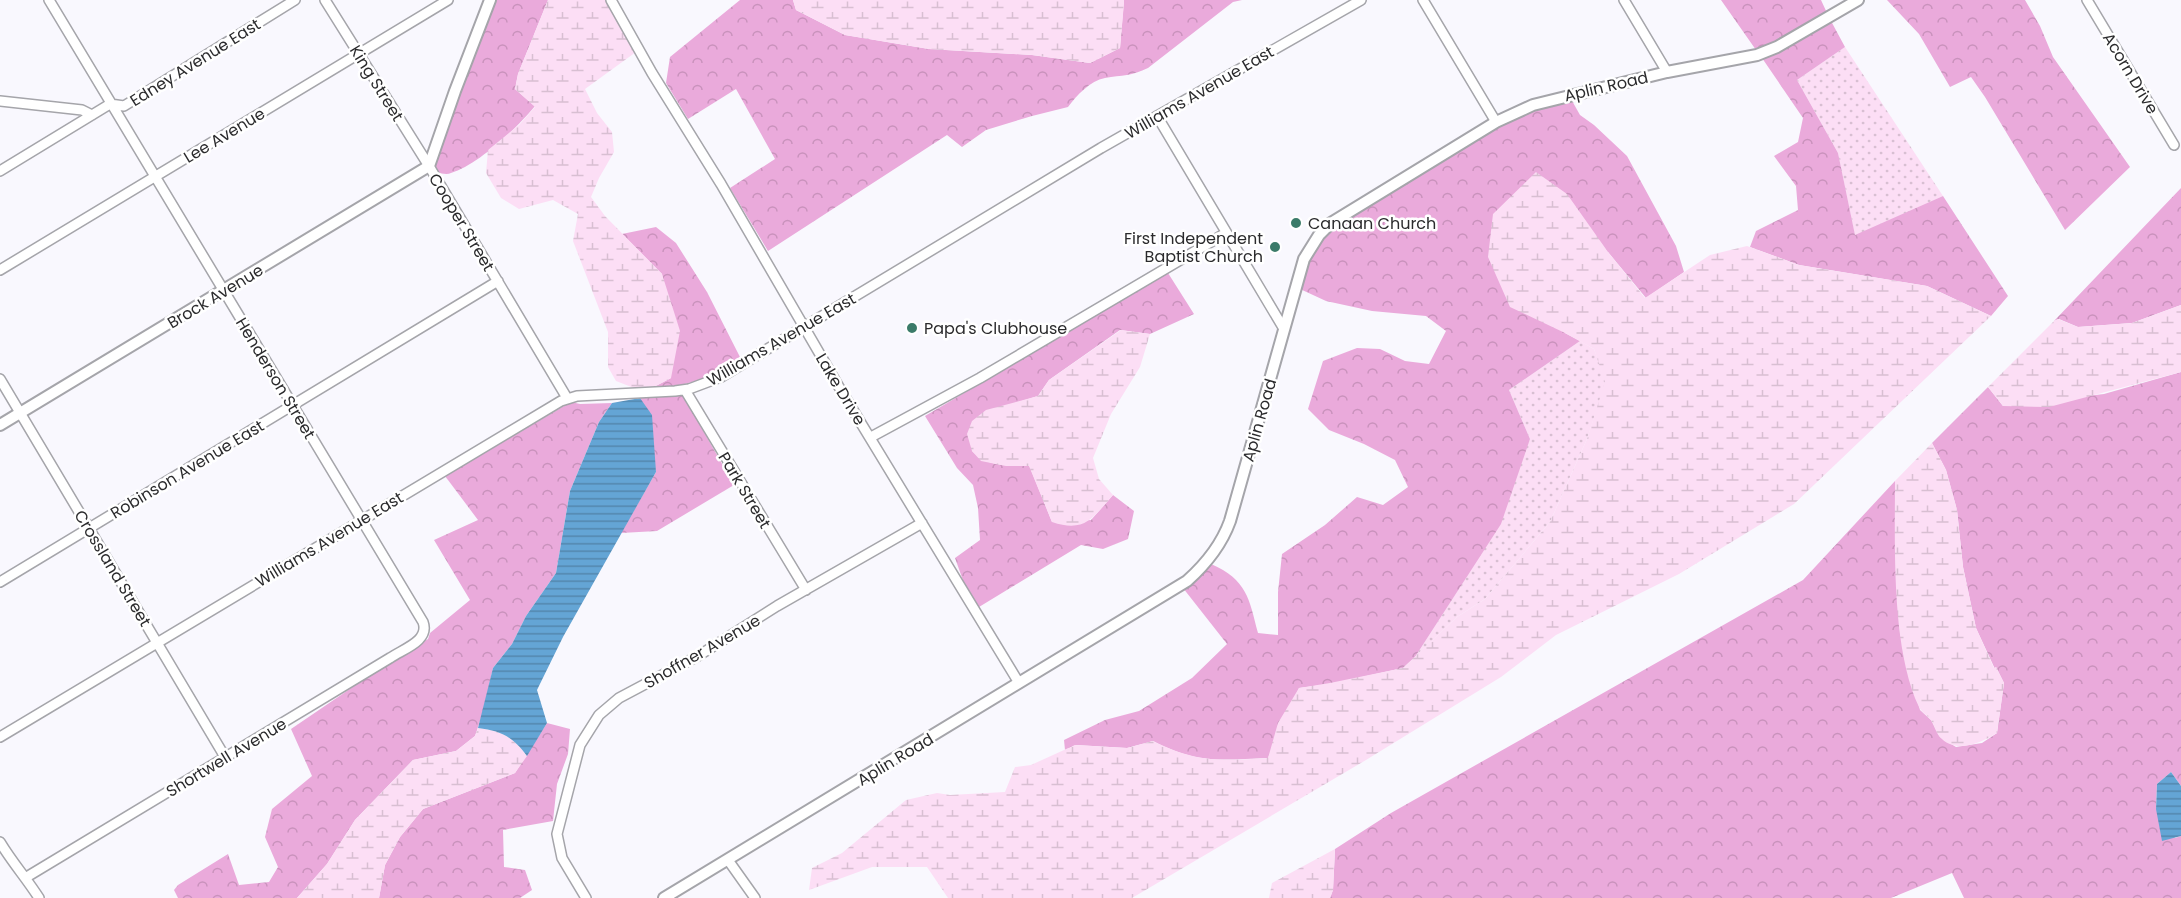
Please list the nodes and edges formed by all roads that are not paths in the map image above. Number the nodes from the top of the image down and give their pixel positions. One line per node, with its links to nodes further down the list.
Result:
1 (49, 0): 15 (street, Henderson Street)
2 (295, 0): 15 (street, Edney Avenue East)
3 (325, 0): 12 (street, King Street)
4 (448, 0): 12 (street, Lee Avenue)
5 (490, 0): 20 (street, Cooper Street)
6 (611, 0): 27 (street, Lake Drive)
7 (1361, 0): 17 (street, Williams Avenue East)
8 (1423, 0): 18 (street)
9 (1624, 0): 13 (street)
10 (1858, 0): 13 (street, Aplin Road)
11 (2087, 0): 19 (street, Acorn Drive)
12 (358, 54): 20 (street, King Street); 22 (street, Lee Avenue)
13 (1667, 72): 18 (street, Aplin Road)
14 (0, 102): 16 (street)
15 (110, 104): 16 (street, Edney Avenue East); 22 (street, Henderson Street)
16 (92, 115): 21 (street, Edney Avenue East)
17 (1157, 116): 23 (street); 27 (street, Williams Avenue East)
18 (1496, 122): 28 (street, Aplin Road)
19 (2174, 145)
20 (429, 166): 25 (street, Cooper Street); 26 (street, Brock Avenue)
21 (0, 171)
22 (154, 177): 24 (street, Lee Avenue); 26 (street, Henderson Street)
23 (1226, 232): 28 (street); 35 (street)
24 (0, 270)
25 (498, 282): 31 (street, Cooper Street); 32 (street, Robinson Avenue East)
26 (224, 291): 32 (street, Henderson Street); 33 (street, Brock Avenue)
27 (803, 326): 30 (street, Williams Avenue East); 35 (street, Lake Drive)
28 (1284, 329): 43 (street, Aplin Road)
29 (0, 379): 33 (street, Crossland Street)
30 (685, 390): 31 (street, Williams Avenue East); 40 (street, Park Street)
31 (567, 398): 36 (street, Williams Avenue East)
32 (293, 404): 36 (street, Henderson Street); 38 (street, Robinson Avenue East)
33 (20, 413): 34 (street, Brock Avenue); 38 (street, Crossland Street)
34 (0, 425)
35 (871, 437): 37 (street, Lake Drive)
36 (362, 520): 41 (street, Henderson Street); 42 (street, Williams Avenue East)
37 (922, 523): 40 (street, Shoffner Avenue); 43 (street, Lake Drive)
38 (89, 528): 39 (street, Robinson Avenue East); 42 (street, Crossland Street)
39 (0, 582)
40 (806, 590): 50 (street, Shoffner Avenue)
41 (425, 634): 45 (street, Shortwell Avenue)
42 (158, 642): 44 (street, Williams Avenue East); 45 (street, Crossland Street)
43 (1019, 683): 47 (street, Aplin Road)
44 (0, 737)
45 (225, 757): 48 (street, Shortwell Avenue)
46 (0, 842): 48 (street)
47 (728, 860): 51 (street, Aplin Road); 52 (street)
48 (25, 878): 49 (street)
49 (39, 898)
50 (586, 898)
51 (664, 898)
52 (755, 898)

